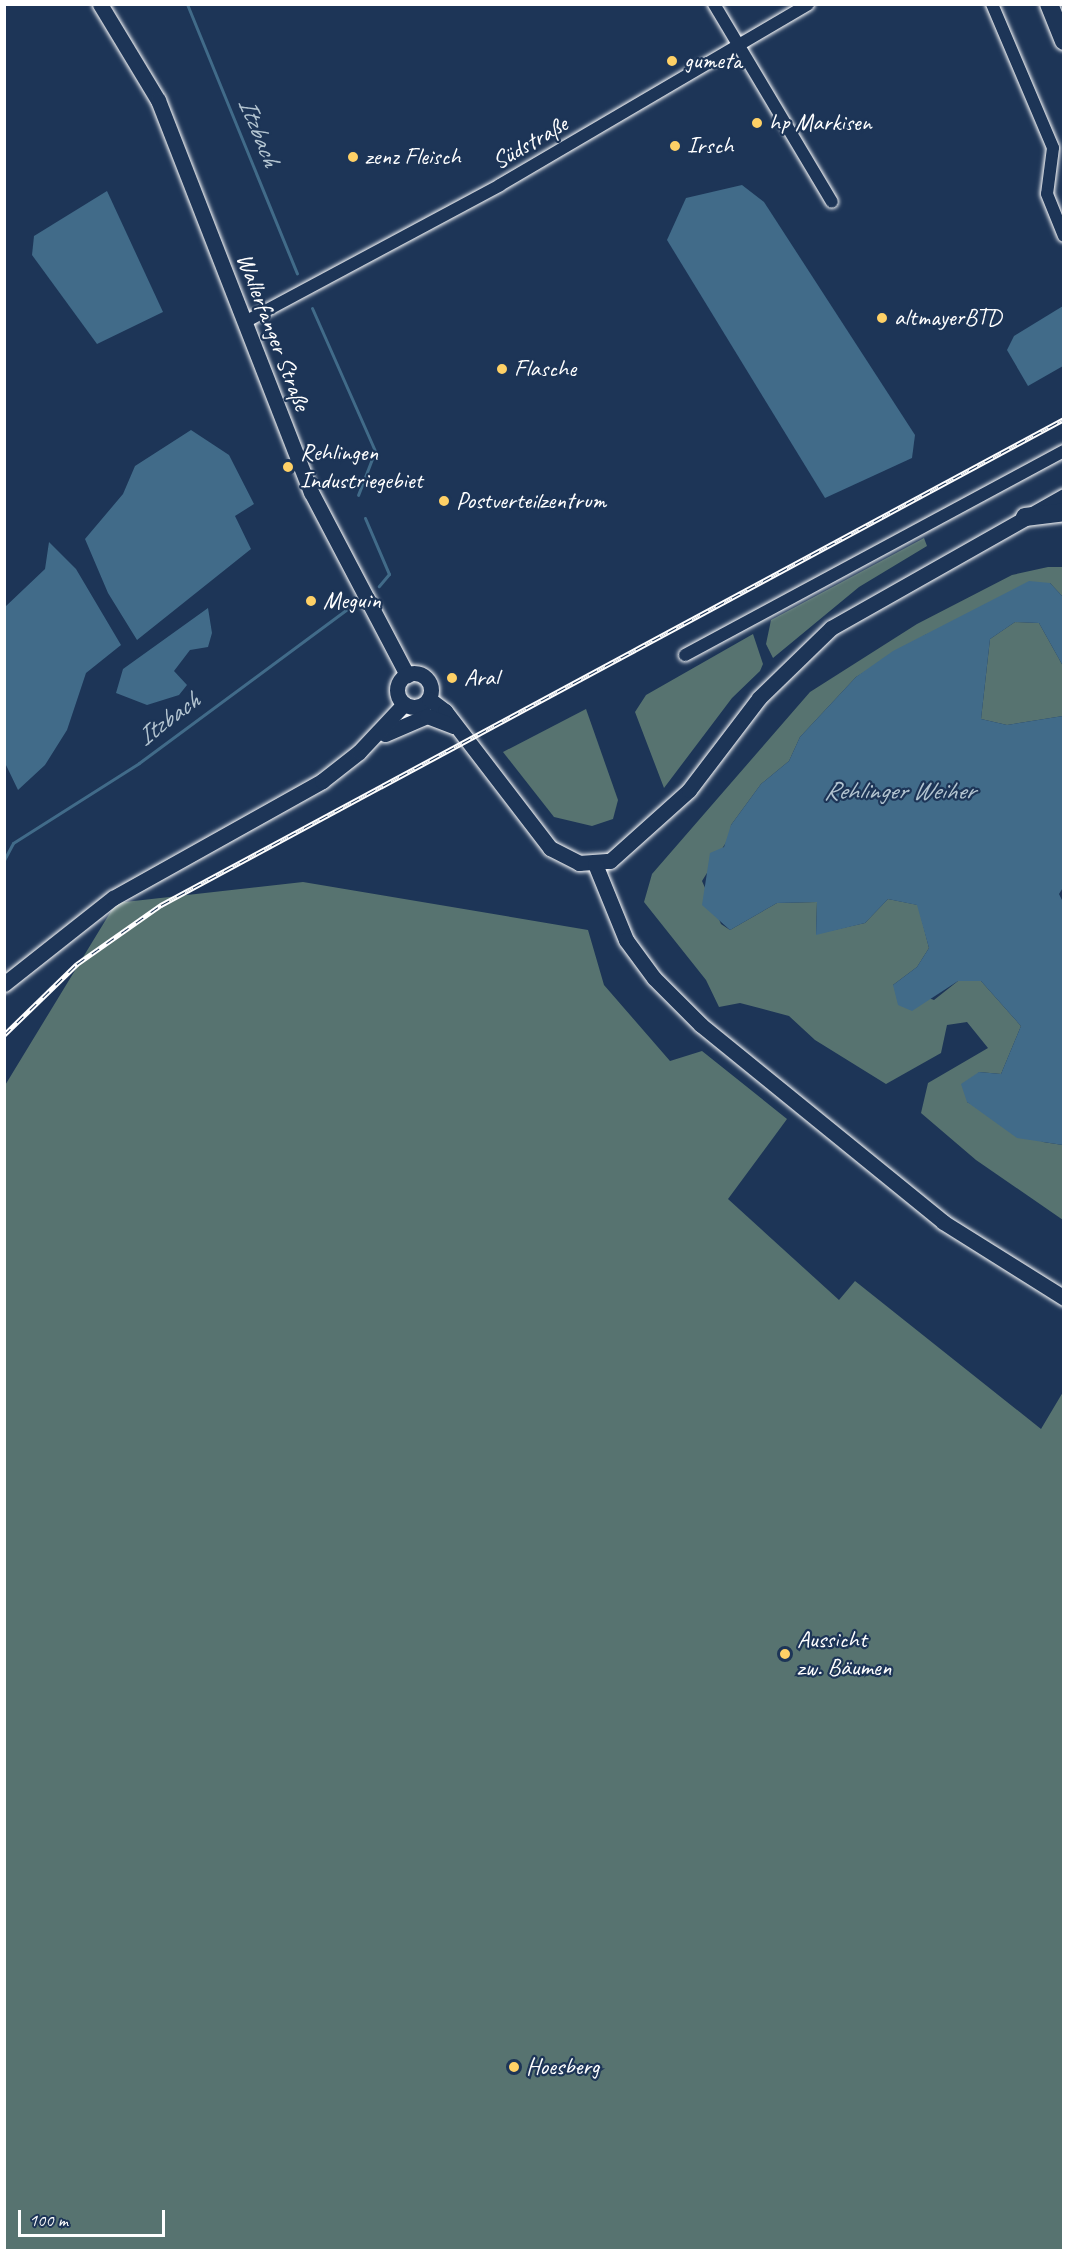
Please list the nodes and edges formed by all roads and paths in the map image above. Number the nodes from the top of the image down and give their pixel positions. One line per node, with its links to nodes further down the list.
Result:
1 (100, 4): 10 (main road, Wallerfanger Straße)
2 (714, 4): 7 (street)
3 (808, 4): 7 (street, Südstraße)
4 (992, 4): 9 (street)
5 (1049, 4): 6 (highway)
6 (1064, 41)
7 (737, 45): 8 (street); 10 (street, Südstraße)
8 (832, 202)
9 (1064, 236)
10 (245, 322): 16 (main road, Wallerfanger Straße)
11 (1064, 451): 15 (street)
12 (1064, 496): 14 (main road)
13 (1064, 512): 14 (highway)
14 (1025, 517): 21 (main road)
15 (685, 655)
16 (407, 675): 17 (main road); 18 (main road)
17 (429, 699): 18 (main road); 19 (main road)
18 (404, 704): 20 (main road)
19 (460, 732): 20 (main road); 21 (main road)
20 (365, 746): 22 (main road)
21 (595, 864): 23 (main road)
22 (4, 984)
23 (1064, 1298)

